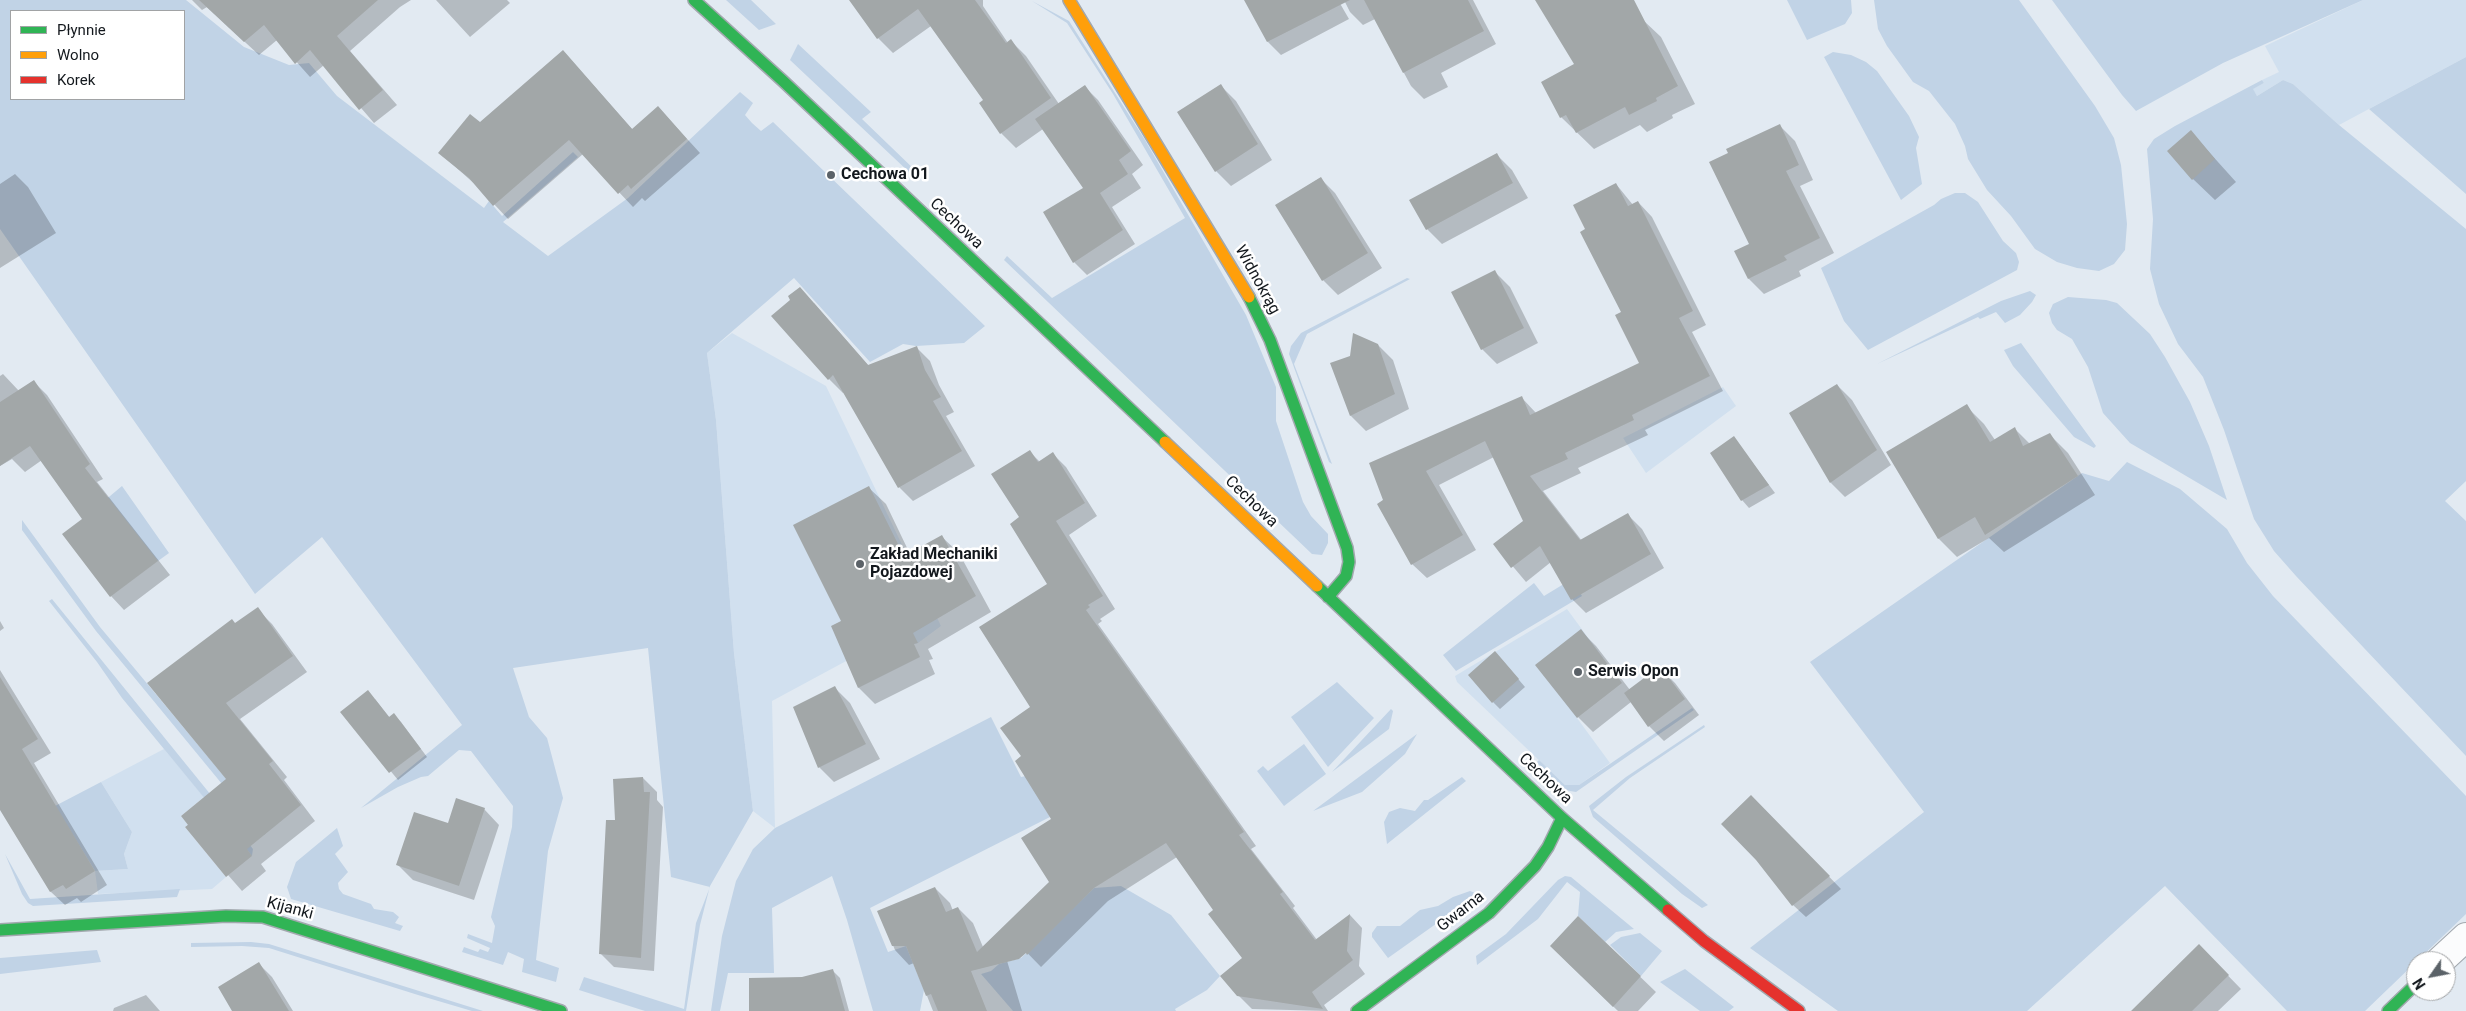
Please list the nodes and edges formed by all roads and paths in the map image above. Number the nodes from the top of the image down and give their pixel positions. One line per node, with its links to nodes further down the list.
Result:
1 (694, 0): 3 (street, Cechowa)
2 (1068, 0): 3 (street, Widnokrąg)
3 (1328, 597): 4 (street, Cechowa)
4 (1562, 818): 10 (street, Gwarna); 11 (street, Cechowa)
5 (0, 930): 9 (street, Kijanki)
6 (2466, 937): 7 (street)
7 (2451, 951)
8 (2406, 994): 12 (street)
9 (561, 1011)
10 (1357, 1011)
11 (1799, 1011)
12 (2388, 1011)

